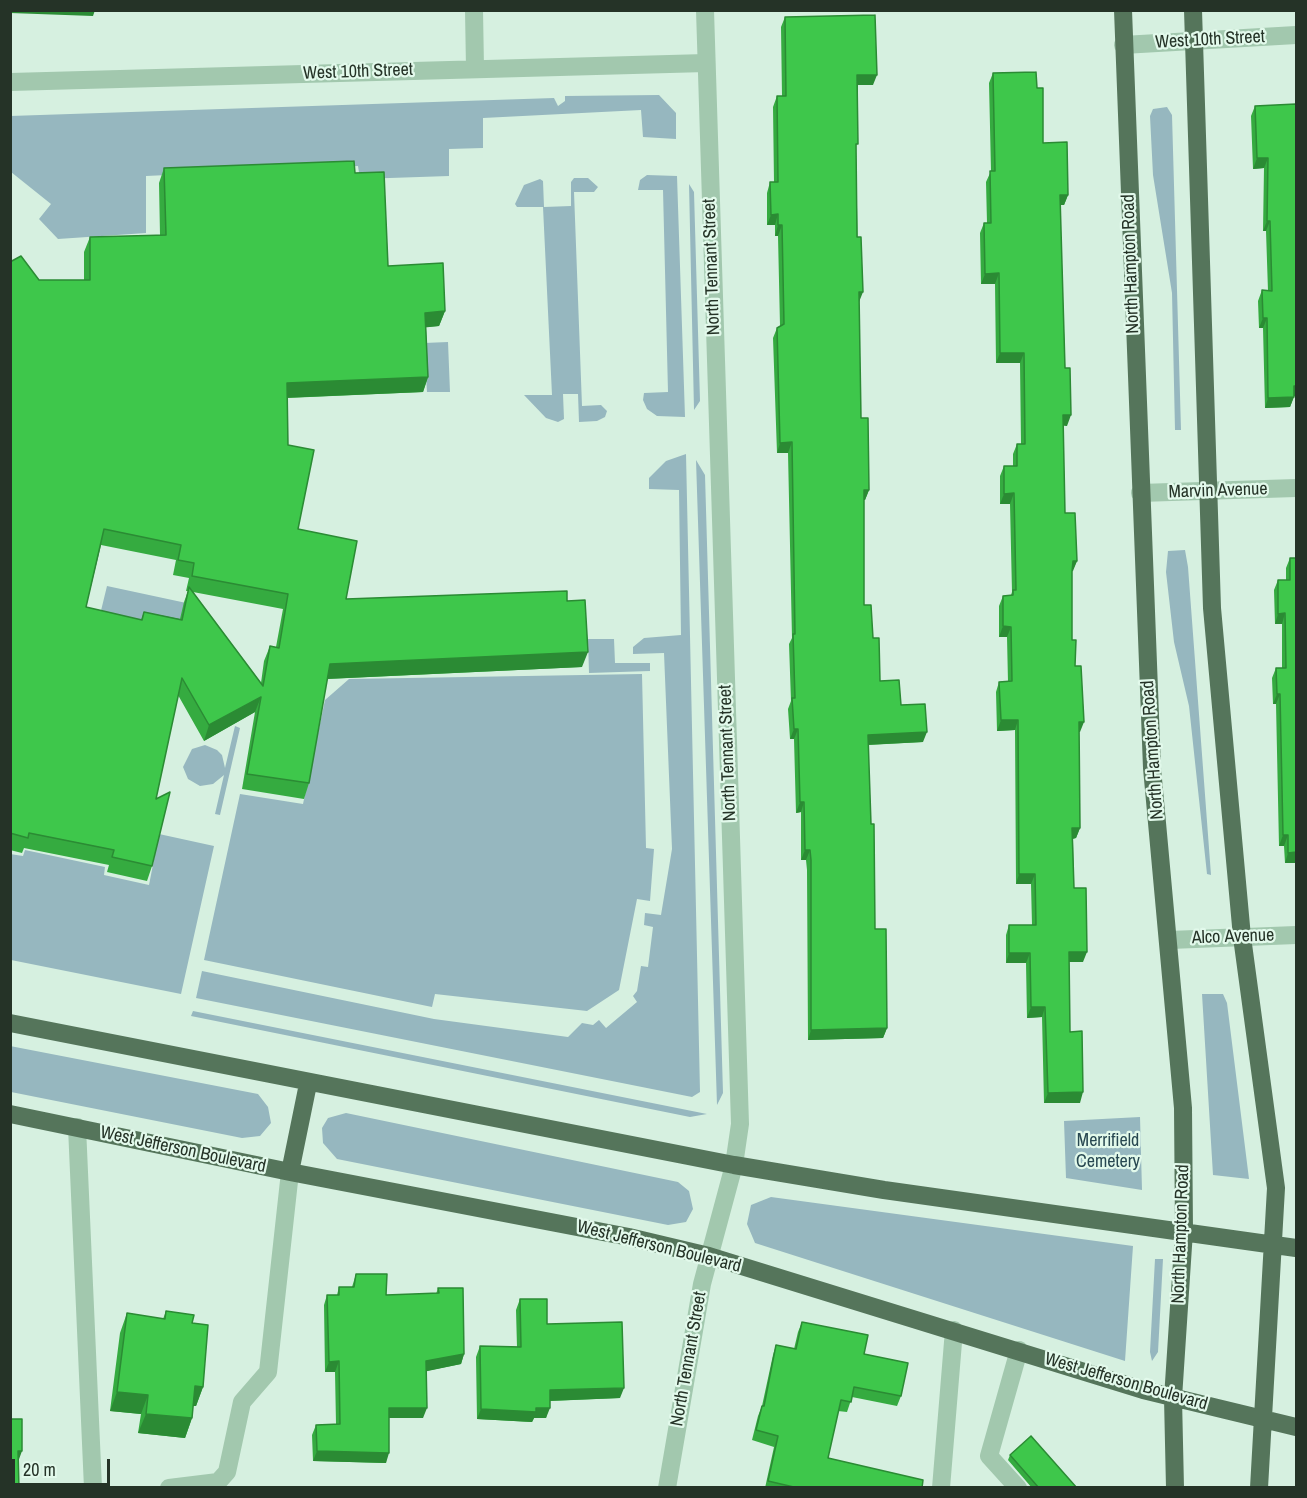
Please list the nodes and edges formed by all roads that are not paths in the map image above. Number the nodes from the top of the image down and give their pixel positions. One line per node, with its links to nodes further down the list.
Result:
1 (474, 10): 9 (street)
2 (705, 10): 8 (street, North Tennant Street)
3 (1123, 10): 7 (main road, North Hampton Road)
4 (1193, 10): 6 (main road)
5 (1296, 35): 6 (street, West 10th Street)
6 (1194, 42): 7 (street, West 10th Street); 12 (main road)
7 (1123, 45): 13 (main road, North Hampton Road)
8 (706, 63): 9 (street, West 10th Street); 21 (street, North Tennant Street)
9 (475, 68): 10 (street, West 10th Street)
10 (10, 82)
11 (1296, 488): 12 (street, Marvin Avenue)
12 (1208, 491): 13 (street, Marvin Avenue); 15 (main road)
13 (1140, 493): 16 (main road, North Hampton Road)
14 (1296, 935): 15 (street, Alco Avenue)
15 (1242, 937): 16 (street, Alco Avenue); 24 (main road)
16 (1170, 940): 23 (main road, North Hampton Road)
17 (10, 1023): 18 (main road)
18 (308, 1084): 21 (main road); 22 (main road)
19 (10, 1114): 20 (main road, West Jefferson Boulevard)
20 (77, 1127): 22 (main road, West Jefferson Boulevard); 32 (street)
21 (734, 1166): 23 (main road); 26 (street, North Tennant Street)
22 (290, 1172): 26 (main road, West Jefferson Boulevard); 33 (street)
23 (1184, 1231): 24 (main road); 29 (main road, North Hampton Road)
24 (1274, 1245): 25 (main road); 30 (main road)
25 (1296, 1248)
26 (710, 1256): 27 (main road, West Jefferson Boulevard); 34 (street, North Tennant Street)
27 (954, 1330): 28 (main road, West Jefferson Boulevard); 35 (street)
28 (1019, 1350): 29 (main road, West Jefferson Boulevard); 36 (street)
29 (1173, 1398): 30 (main road, West Jefferson Boulevard); 37 (main road, North Hampton Road)
30 (1263, 1419): 31 (main road, West Jefferson Boulevard); 38 (main road)
31 (1296, 1427)
32 (93, 1488)
33 (169, 1488)
34 (667, 1488)
35 (941, 1488)
36 (1018, 1488)
37 (1176, 1488)
38 (1259, 1488)

